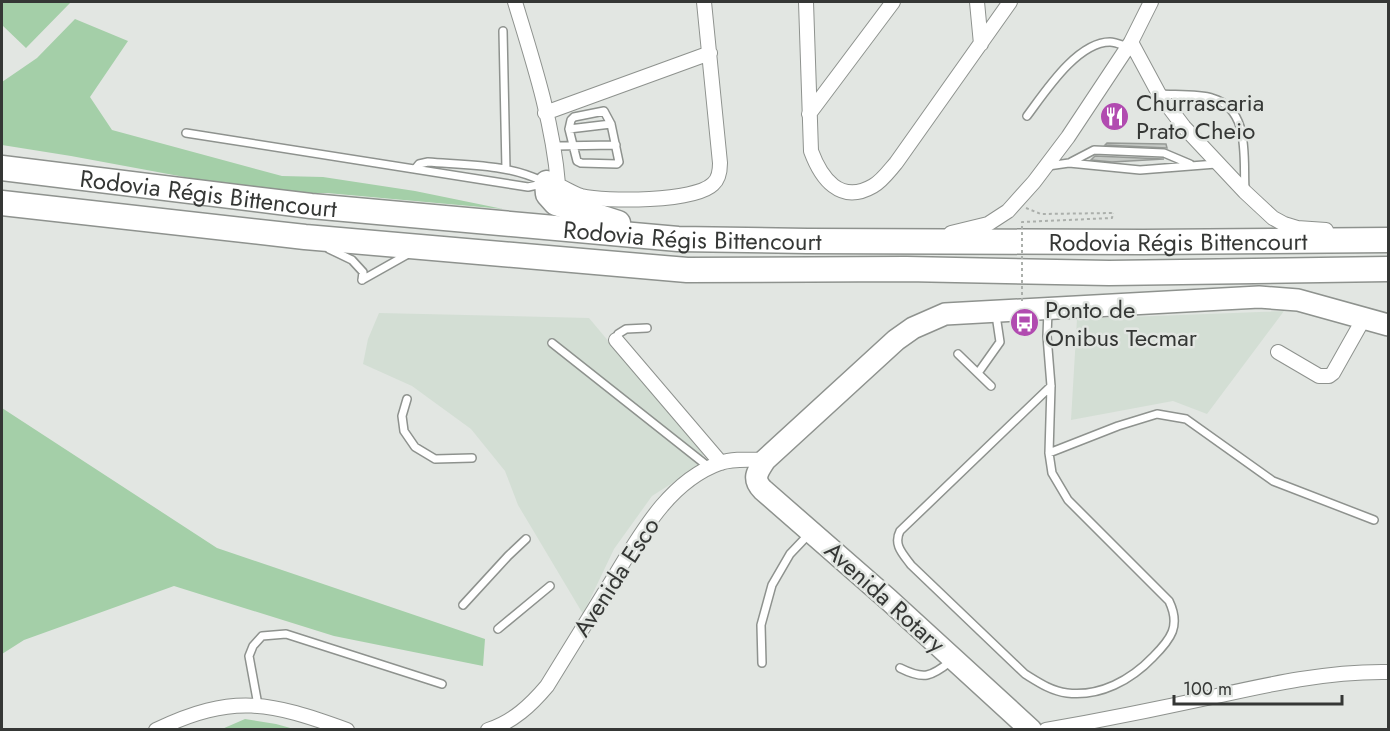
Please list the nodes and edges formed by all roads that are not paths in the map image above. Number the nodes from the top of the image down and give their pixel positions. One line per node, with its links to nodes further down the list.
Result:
1 (515, 2): 13 (street)
2 (704, 2): 11 (street)
3 (806, 2): 14 (street)
4 (892, 2): 14 (street)
5 (977, 2): 9 (street)
6 (1010, 2): 9 (street)
7 (1151, 2): 10 (street)
8 (502, 31): 28 (lane)
9 (981, 44): 14 (street)
10 (1130, 44): 12 (street); 15 (lane); 25 (street)
11 (710, 53): 13 (street); 29 (street)
12 (1159, 94): 23 (street); 30 (lane)
13 (545, 113): 21 (street)
14 (809, 114)
15 (1027, 116)
16 (611, 124): 17 (lane); 17 (lane); 20 (lane)
17 (569, 129): 19 (lane)
18 (186, 134): 27 (lane)
19 (572, 145): 20 (lane); 20 (lane); 21 (lane)
20 (616, 145)
21 (554, 146): 29 (street)
22 (1069, 163): 24 (lane); 24 (lane); 25 (lane)
23 (1219, 163): 24 (lane); 30 (street)
24 (1192, 165)
25 (1046, 167): 32 (street)
26 (2, 168): 35 (highway, Rodovia Régis Bittencourt)
27 (415, 169): 28 (lane); 29 (lane)
28 (506, 169): 29 (lane)
29 (553, 184): 35 (highway)
30 (1245, 192): 34 (street)
31 (2, 203): 33 (highway, Rodovia Régis Bittencourt)
32 (944, 236): 37 (highway); 38 (highway)
33 (305, 237): 39 (highway, Rodovia Régis Bittencourt); 39 (lane)
34 (1389, 238): 38 (highway, Rodovia Régis Bittencourt)
35 (678, 239): 36 (highway, Rodovia Régis Bittencourt)
36 (807, 241): 37 (highway, Rodovia Régis Bittencourt); 40 (highway)
37 (905, 241): 38 (highway, Rodovia Régis Bittencourt)
38 (1252, 241)
39 (419, 248): 41 (highway, Rodovia Régis Bittencourt)
40 (1389, 255)
41 (1389, 269)
42 (1048, 310): 43 (main road); 44 (main road); 53 (lane)
43 (996, 312): 51 (lane); 57 (main road)
44 (1364, 318): 45 (main road); 49 (street)
45 (1389, 325)
46 (647, 328): 47 (lane)
47 (616, 340): 58 (street)
48 (552, 343): 58 (lane)
49 (1278, 352)
50 (958, 354): 51 (lane)
51 (978, 374): 52 (lane)
52 (991, 386)
53 (1052, 386): 55 (lane); 55 (lane)
54 (407, 399): 56 (lane)
55 (1049, 453): 59 (lane)
56 (472, 458)
57 (765, 460): 58 (street, Avenida Esco); 60 (main road, Avenida Rotary)
58 (715, 465): 73 (street, Avenida Esco)
59 (1374, 520)
60 (812, 531): 65 (main road, Avenida Rotary); 66 (lane)
61 (526, 539): 63 (lane)
62 (550, 586): 64 (lane)
63 (463, 605)
64 (498, 629)
65 (953, 659): 67 (lane); 74 (main road, Avenida Rotary)
66 (762, 663)
67 (900, 668)
68 (1389, 672): 75 (street)
69 (442, 684): 70 (lane)
70 (258, 705): 71 (street); 72 (street)
71 (156, 729)
72 (347, 729)
73 (488, 729)
74 (1031, 729)
75 (1046, 729)

